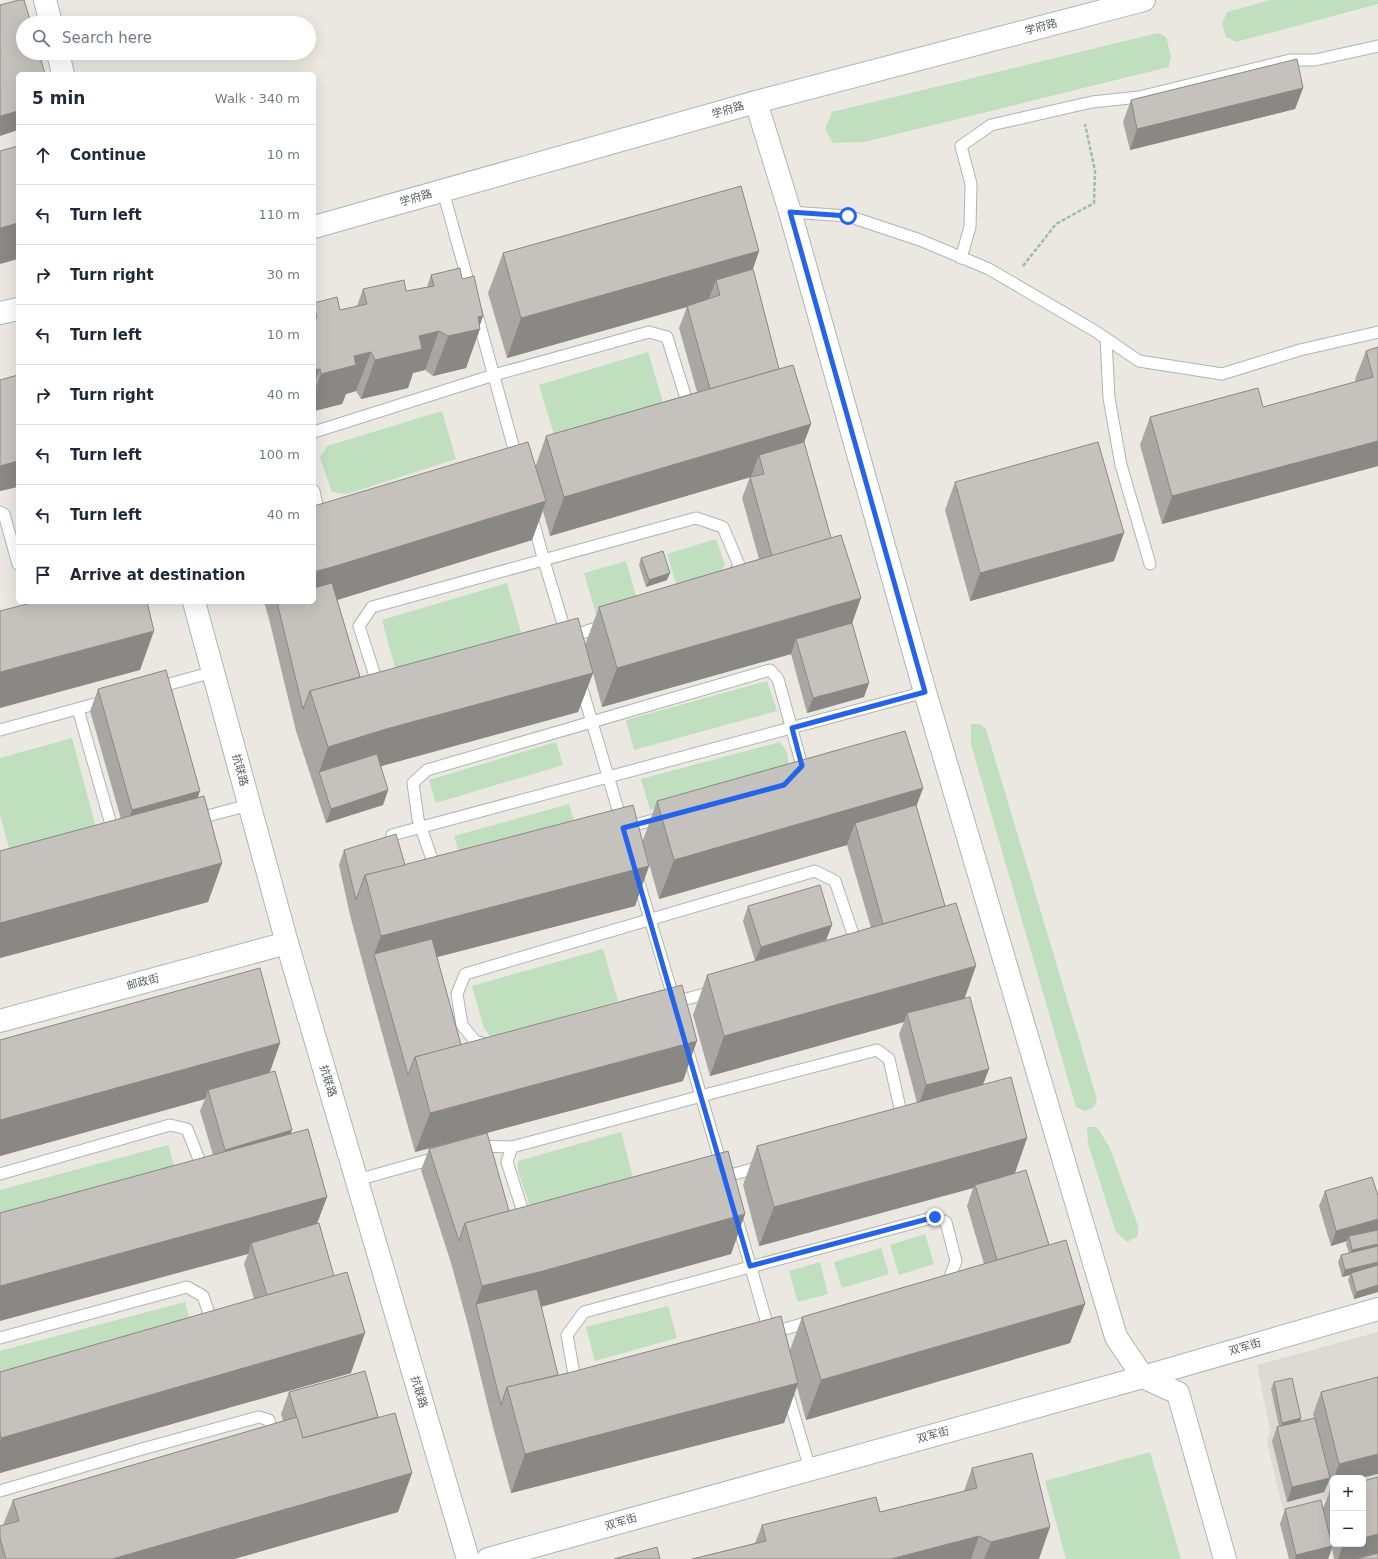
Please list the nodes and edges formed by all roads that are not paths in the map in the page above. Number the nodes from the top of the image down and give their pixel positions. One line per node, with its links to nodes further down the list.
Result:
1 (45, 0): 3 (street)
2 (1144, 0): 7 (street, 学府路)
3 (49, 16)
4 (1378, 46): 11 (lane)
5 (60, 60): 6 (street)
6 (63, 72)
7 (756, 102): 8 (street, 学府路); 9 (street)
8 (443, 190): 10 (street, 学府路); 16 (lane)
9 (790, 212): 11 (lane); 33 (street)
10 (316, 226)
11 (961, 258): 15 (lane)
12 (16, 309): 13 (street)
13 (0, 313)
14 (1378, 332): 15 (lane)
15 (1106, 339): 26 (lane)
16 (494, 375): 17 (lane); 18 (lane); 19 (lane)
17 (675, 419)
18 (316, 431)
19 (519, 466)
20 (316, 500): 22 (lane)
21 (530, 509): 25 (lane)
22 (336, 511)
23 (0, 512): 24 (lane)
24 (16, 557)
25 (544, 561): 28 (lane); 28 (lane); 28 (lane)
26 (1150, 564)
27 (195, 604): 30 (street, 抗联路)
28 (567, 638): 29 (lane)
29 (571, 652)
30 (213, 672): 32 (lane); 40 (street, 抗联路)
31 (578, 673): 36 (lane)
32 (145, 690)
33 (925, 692): 37 (lane); 71 (street)
34 (115, 698): 35 (lane)
35 (78, 709): 38 (lane); 45 (lane)
36 (592, 723): 37 (lane); 39 (lane); 42 (lane)
37 (792, 728): 39 (lane); 43 (lane)
38 (0, 730)
39 (608, 777): 42 (lane); 43 (lane)
40 (249, 805): 41 (lane); 48 (street, 抗联路)
41 (182, 823)
42 (421, 827): 43 (lane); 44 (lane)
43 (624, 832)
44 (392, 835)
45 (115, 841)
46 (634, 866): 47 (lane)
47 (650, 919): 49 (lane); 49 (lane); 49 (lane)
48 (287, 943): 51 (street, 邮政街); 60 (street, 抗联路)
49 (674, 1003): 50 (lane)
50 (678, 1017)
51 (0, 1021)
52 (683, 1032): 53 (lane)
53 (701, 1096): 54 (lane); 55 (lane); 62 (lane)
54 (894, 1126)
55 (512, 1147): 56 (lane); 65 (lane)
56 (468, 1150)
57 (453, 1154): 60 (lane)
58 (770, 1164): 62 (lane)
59 (0, 1174): 63 (lane)
60 (357, 1180): 76 (street, 抗联路)
61 (709, 1181): 62 (lane)
62 (726, 1181)
63 (201, 1184)
64 (733, 1207): 66 (lane)
65 (543, 1223)
66 (750, 1266): 70 (lane); 70 (lane); 70 (lane)
67 (1378, 1309): 71 (street, 双军街)
68 (203, 1332): 69 (lane)
69 (0, 1338)
70 (772, 1338)
71 (1143, 1377): 74 (street, 双军街); 78 (street)
72 (784, 1379): 74 (lane)
73 (272, 1449): 75 (lane)
74 (810, 1469): 77 (street, 双军街)
75 (0, 1491)
76 (468, 1559)
77 (488, 1559)
78 (1225, 1559)

